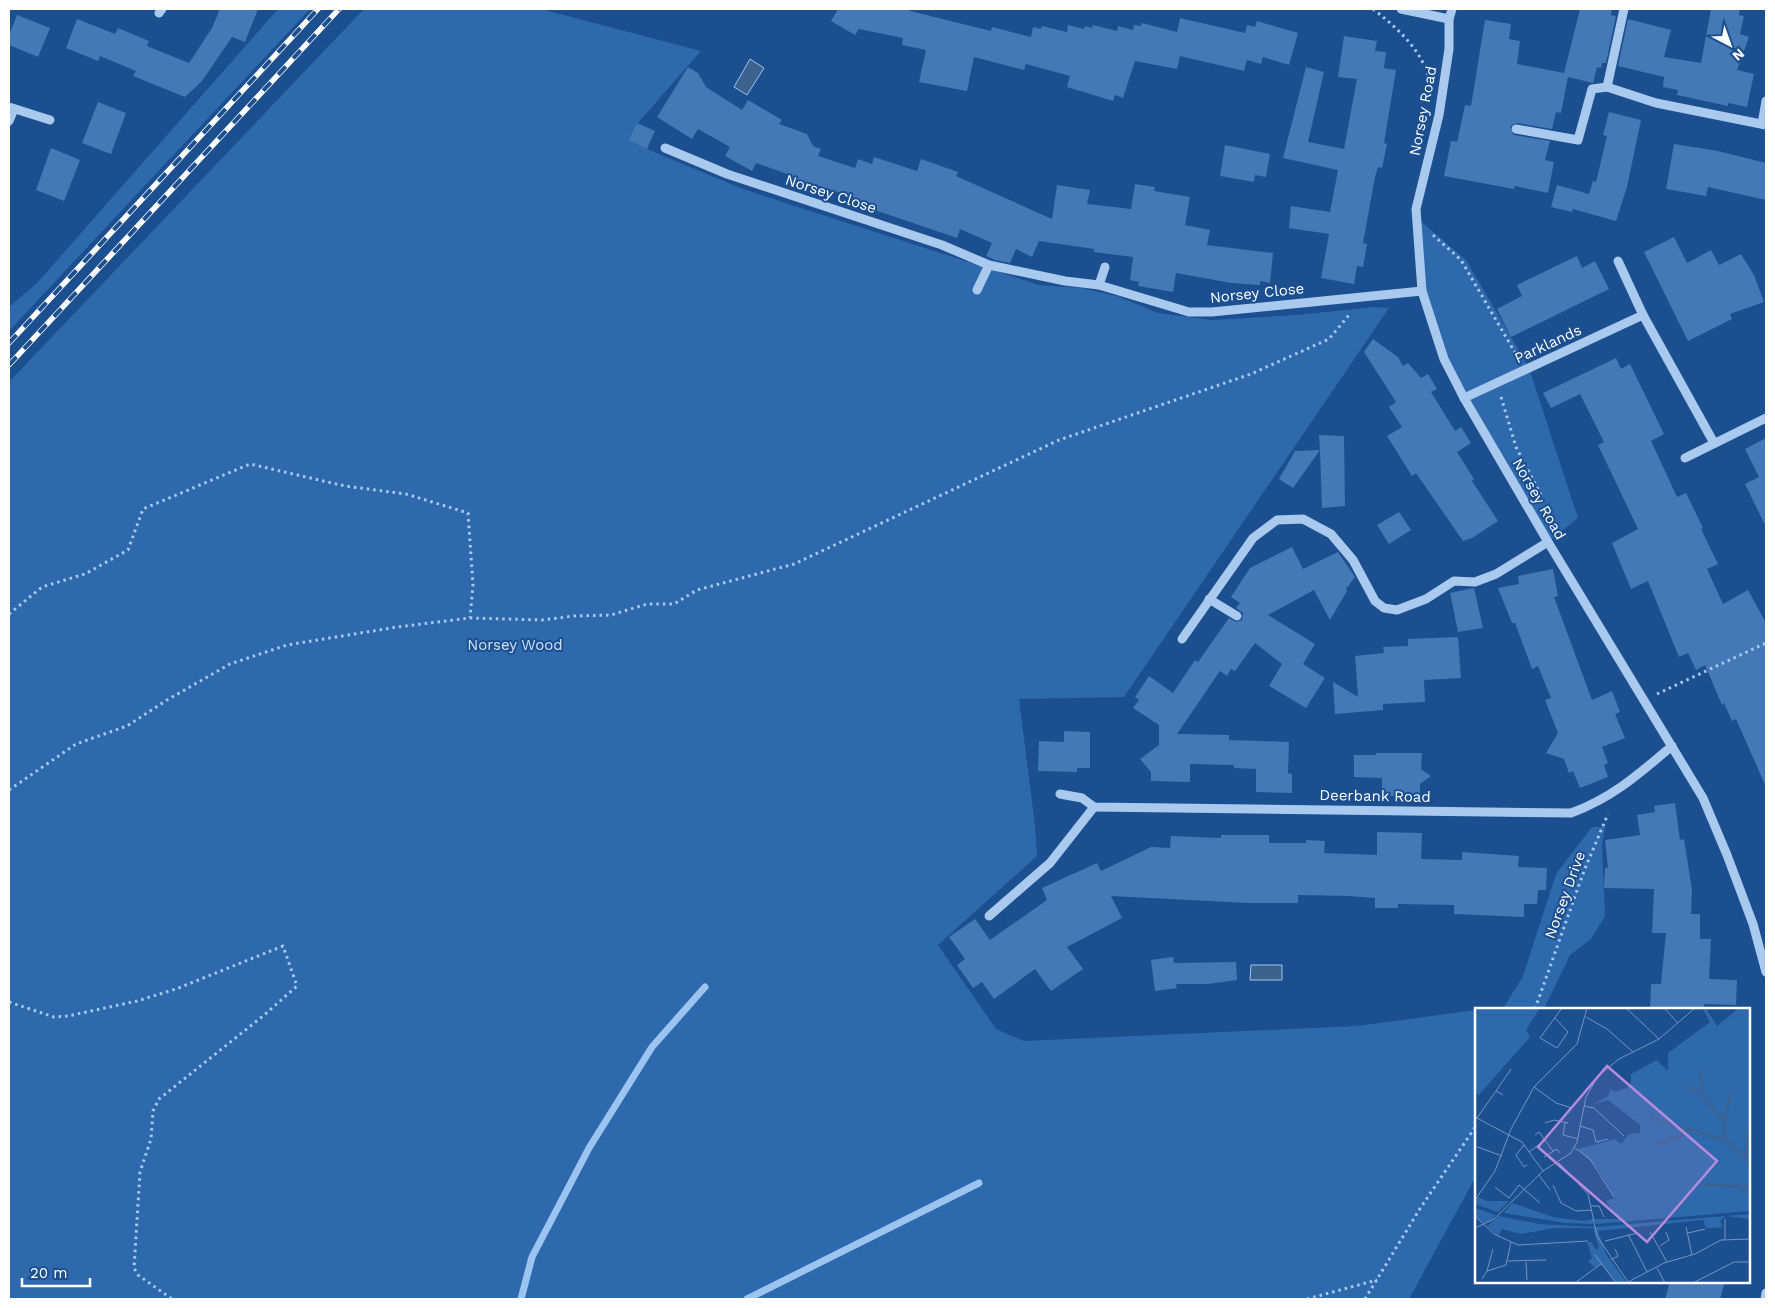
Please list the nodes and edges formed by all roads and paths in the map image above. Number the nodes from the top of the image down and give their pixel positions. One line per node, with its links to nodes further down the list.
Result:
1 (1373, 9): 6 (path)
2 (1401, 9): 5 (street)
3 (1452, 9): 5 (street, Norsey Road)
4 (1624, 9): 7 (street)
5 (1449, 19): 15 (street, Norsey Road)
6 (1430, 82)
7 (1607, 87): 12 (street); 13 (street)
8 (1766, 101): 12 (street)
9 (11, 108): 10 (street); 11 (street)
10 (50, 120)
11 (9, 121)
12 (1764, 124)
13 (1516, 129)
14 (665, 148): 17 (street, Norsey Close)
15 (1417, 222): 21 (street, Norsey Road); 24 (path)
16 (1618, 261): 23 (street)
17 (989, 264): 19 (street, Norsey Close); 20 (street)
18 (1104, 267): 19 (street)
19 (1099, 285): 22 (street, Norsey Close)
20 (977, 290)
21 (1422, 291): 22 (street, Norsey Close); 26 (street, Norsey Road)
22 (1359, 297): 35 (path)
23 (1643, 315): 24 (street, Parklands); 28 (street)
24 (1524, 370): 25 (street, Parklands)
25 (1497, 383): 26 (street, Parklands); 30 (path)
26 (1464, 398): 31 (street, Norsey Road)
27 (1766, 418): 28 (street)
28 (1714, 443): 29 (street)
29 (1685, 458)
30 (1543, 499)
31 (1548, 542): 32 (street); 38 (street, Norsey Road)
32 (1209, 599): 34 (street); 36 (street)
33 (9, 614): 35 (path)
34 (1237, 616)
35 (470, 618): 40 (path)
36 (1182, 639)
37 (1766, 643): 38 (path)
38 (1645, 699): 39 (street, Norsey Road)
39 (1672, 746): 41 (street, Deerbank Road); 45 (street, Norsey Road)
40 (9, 790)
41 (1618, 790): 43 (street, Deerbank Road); 47 (path, Norsey Drive)
42 (1060, 794): 43 (street, Deerbank Road)
43 (1094, 807): 44 (street)
44 (989, 916)
45 (1766, 972)
46 (9, 1002): 51 (path)
47 (1536, 1008)
48 (1475, 1127): 49 (path)
49 (1378, 1280): 52 (path); 53 (path)
50 (1766, 1293): 54 (street)
51 (172, 1299)
52 (1307, 1299)
53 (1365, 1299)
54 (1765, 1299)

